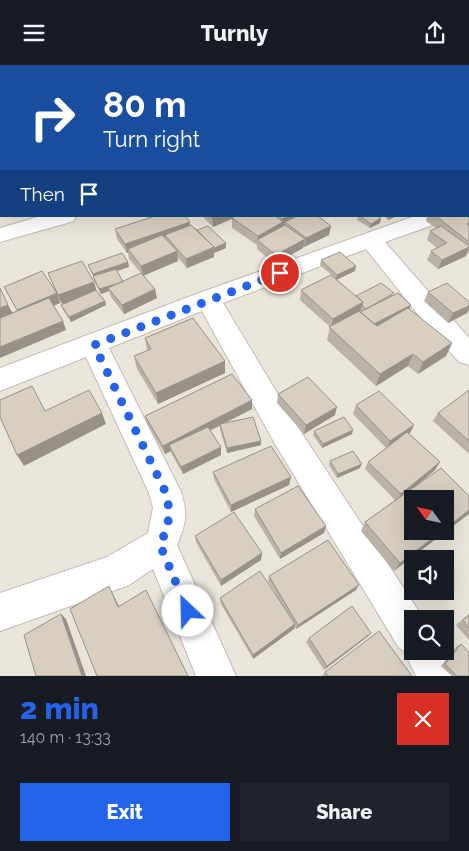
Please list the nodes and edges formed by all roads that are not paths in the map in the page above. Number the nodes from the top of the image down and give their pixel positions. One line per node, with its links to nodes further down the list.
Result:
1 (63, 217): 3 (street)
2 (433, 217): 4 (street)
3 (0, 235)
4 (370, 239): 5 (street); 7 (street)
5 (208, 299): 6 (street); 11 (street)
6 (94, 345): 8 (street); 9 (street)
7 (469, 355)
8 (0, 380)
9 (160, 545): 10 (street); 13 (street)
10 (0, 612)
11 (404, 622)
12 (428, 660): 14 (street)
13 (216, 676)
14 (438, 676)

